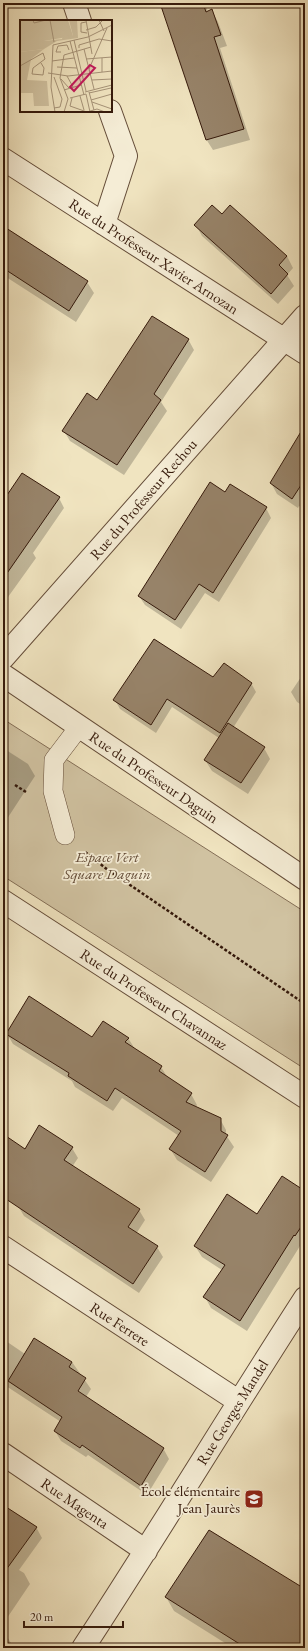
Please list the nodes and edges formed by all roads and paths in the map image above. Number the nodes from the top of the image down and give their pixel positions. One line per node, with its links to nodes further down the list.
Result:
1 (74, 3): 2 (street)
2 (80, 20)
3 (110, 112): 5 (street)
4 (3, 159): 5 (street, Rue du Professeur Xavier Arnozan)
5 (104, 224): 7 (street, Rue du Professeur Xavier Arnozan)
6 (305, 316): 7 (street, Rue du Professeur Rechou)
7 (284, 340): 8 (street, Rue du Professeur Xavier Arnozan); 9 (street, Rue du Professeur Rechou)
8 (305, 353)
9 (3, 658)
10 (3, 675): 11 (street, Rue du Professeur Daguin)
11 (79, 727): 12 (lane); 13 (street, Rue du Professeur Daguin)
12 (65, 835): 15 (path)
13 (303, 873)
14 (3, 901): 16 (street, Rue du Professeur Chavannaz)
15 (305, 1004)
16 (305, 1097)
17 (3, 1247): 19 (street, Rue Ferrere)
18 (305, 1298): 19 (street, Rue Georges Mandel)
19 (238, 1401): 21 (street, Rue Georges Mandel)
20 (3, 1454): 21 (street, Rue Magenta)
21 (146, 1551): 22 (street, Rue Georges Mandel)
22 (83, 1648)

